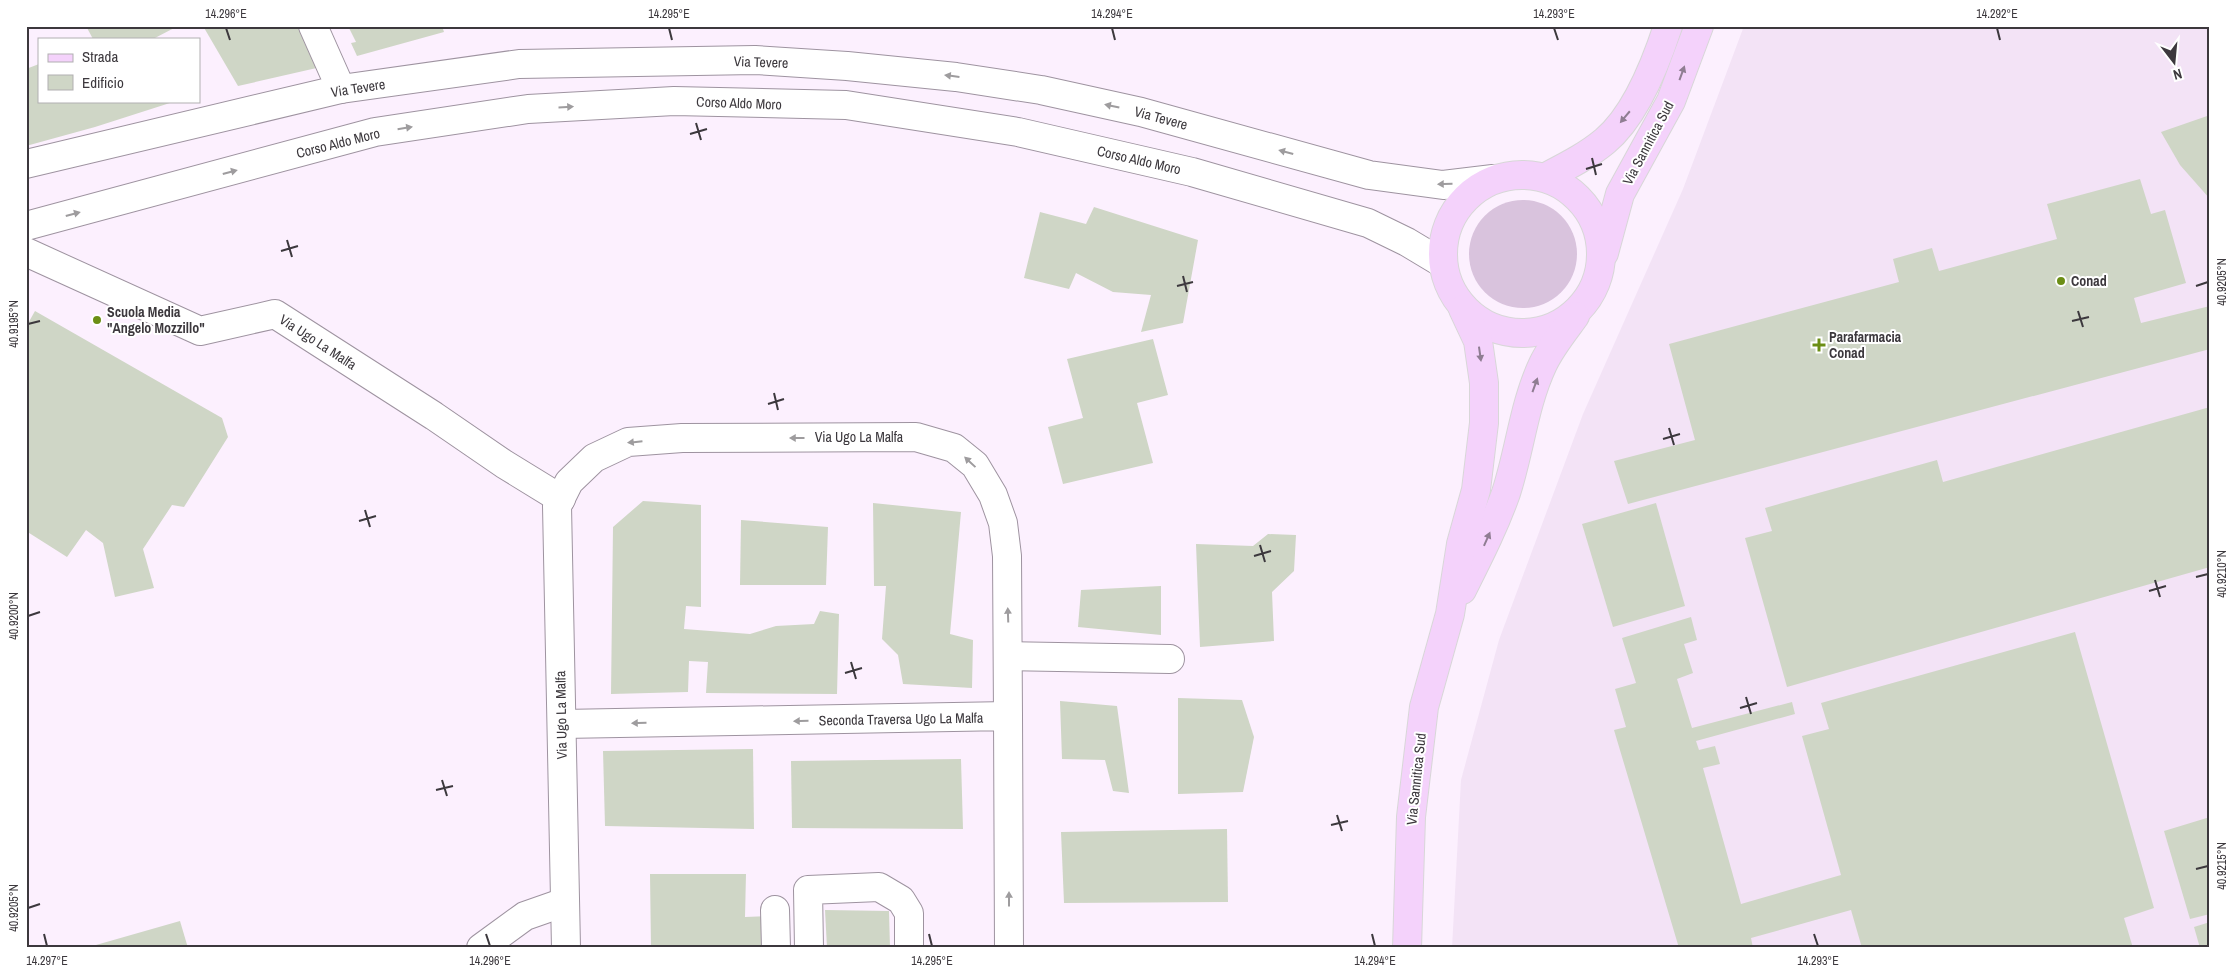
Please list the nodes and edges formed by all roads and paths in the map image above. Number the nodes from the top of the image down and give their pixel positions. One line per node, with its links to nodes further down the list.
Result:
1 (313, 26): 4 (street)
2 (1668, 26): 6 (main road, one-way to 6)
3 (1699, 26): 10 (main road, Via Sannitica Sud, one-way to 3)
4 (341, 90): 5 (street, Via Tevere); 7 (street, Via Tevere, one-way to 4)
5 (26, 164)
6 (1546, 177): 7 (main road); 10 (main road)
7 (1493, 179): 11 (main road)
8 (26, 226): 11 (street, Corso Aldo Moro, one-way to 11)
9 (26, 252): 14 (street, Via Ugo La Malfa)
10 (1602, 261): 13 (main road)
11 (1442, 263): 12 (main road)
12 (1463, 308): 13 (main road); 15 (main road, Via Sannitica Sud, one-way to 15)
13 (1579, 310): 15 (main road, Via Sannitica Sud, one-way to 13)
14 (561, 499): 16 (street, Via Ugo La Malfa, one-way to 14); 19 (street, Via Ugo La Malfa)
15 (1450, 614): 28 (main road, Via Sannitica Sud)
16 (1009, 656): 17 (street); 18 (street, Via Ugo La Malfa)
17 (1170, 659)
18 (1008, 716): 19 (street, Seconda Traversa Ugo La Malfa, one-way to 19); 27 (street, one-way to 18)
19 (562, 724): 20 (street, Via Ugo La Malfa)
20 (565, 902): 22 (street); 23 (street, Via Ugo La Malfa)
21 (775, 910): 24 (street)
22 (481, 948)
23 (566, 948)
24 (776, 948)
25 (809, 948): 26 (street)
26 (909, 948)
27 (1009, 948)
28 (1407, 948)

